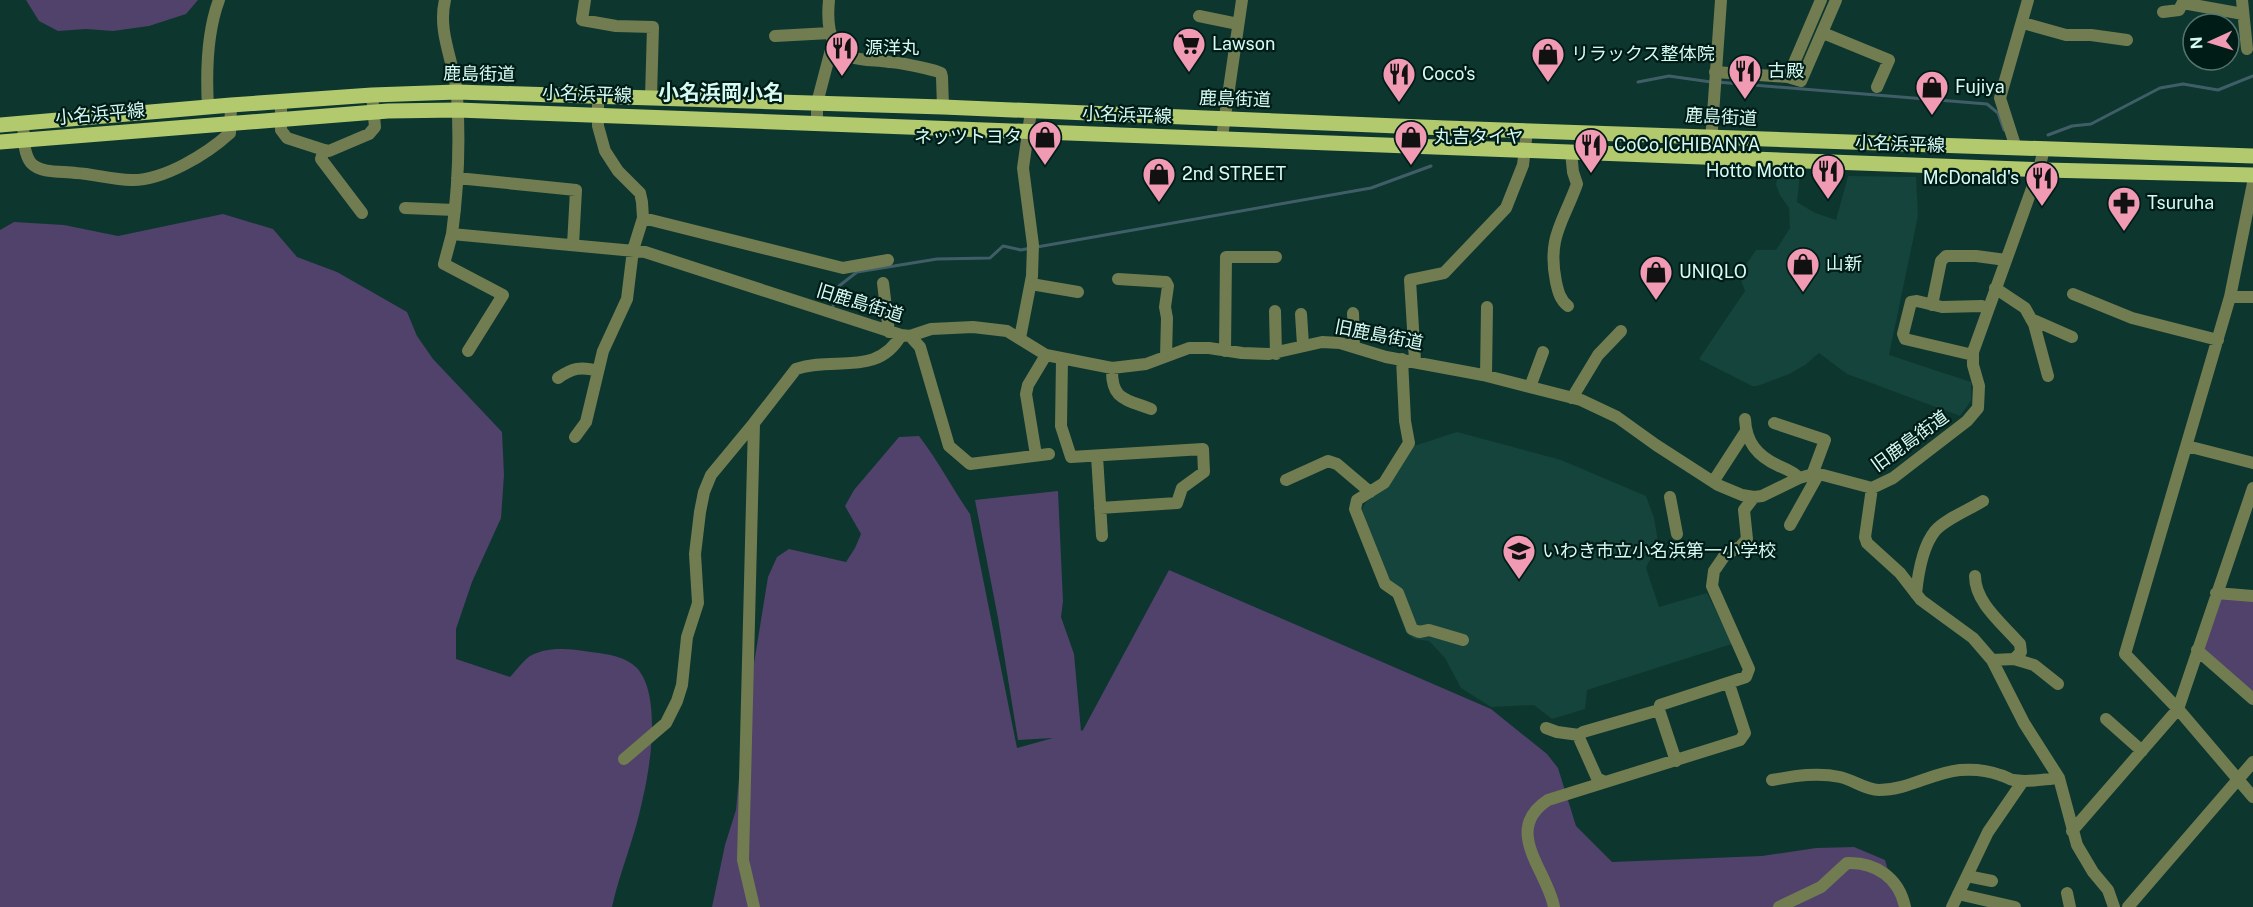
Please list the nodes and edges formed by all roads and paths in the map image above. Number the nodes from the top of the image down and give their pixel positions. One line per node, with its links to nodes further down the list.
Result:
1 (219, 0): 32 (street)
2 (445, 0): 25 (street)
3 (585, 0): 28 (street)
4 (829, 0): 19 (street)
5 (1242, 0): 16 (street)
6 (1721, 0): 23 (street)
7 (1821, 0): 22 (street)
8 (1836, 0): 17 (street)
9 (2028, 0): 15 (street)
10 (2242, 0): 13 (street)
11 (2183, 2): 12 (street); 13 (street)
12 (2163, 12)
13 (2244, 14): 21 (street)
14 (1199, 16): 16 (street)
15 (2023, 23): 20 (street); 50 (street)
16 (1238, 24): 38 (street)
17 (1822, 33): 22 (street); 24 (street)
18 (775, 36): 19 (street)
19 (831, 37): 30 (street); 33 (street)
20 (2127, 40)
21 (2247, 49)
22 (1793, 78): 23 (street)
23 (1714, 79): 46 (street)
24 (1877, 87)
25 (457, 92): 26 (main road, 鹿島街道); 27 (main road, 鹿島街道); 34 (street)
26 (372, 95): 29 (main road, 鹿島街道); 36 (street)
27 (598, 96): 28 (main road, 鹿島街道); 37 (street)
28 (651, 97): 30 (main road, 鹿島街道)
29 (281, 101): 31 (main road, 鹿島街道); 39 (street)
30 (817, 103): 33 (main road, 鹿島街道); 42 (street)
31 (231, 105): 32 (main road, 鹿島街道); 41 (street)
32 (208, 106): 40 (main road, 鹿島街道)
33 (943, 107): 35 (main road, 鹿島街道)
34 (458, 110): 36 (main road, 小名浜平線); 37 (main road, 小名浜平線); 59 (street)
35 (1031, 111): 38 (main road, 鹿島街道); 44 (street)
36 (375, 112): 39 (main road, 小名浜平線); 53 (street)
37 (597, 114): 42 (main road, 小名浜平線); 64 (street)
38 (1223, 118): 45 (main road, 鹿島街道); 47 (street)
39 (281, 119): 41 (main road, 小名浜平線); 53 (street)
40 (23, 123): 43 (main road, 鹿島街道); 48 (street)
41 (230, 123): 48 (main road, 小名浜平線); 48 (street)
42 (818, 123): 44 (main road, 小名浜平線)
43 (0, 125)
44 (1026, 131): 47 (main road, 小名浜平線); 73 (street)
45 (1527, 131): 46 (main road, 鹿島街道); 51 (street)
46 (1710, 136): 50 (main road, 鹿島街道); 56 (street)
47 (1222, 137): 51 (main road, 小名浜平線)
48 (25, 140): 49 (main road, 小名浜平線)
49 (0, 142)
50 (2016, 148): 52 (main road, 鹿島街道)
51 (1525, 149): 54 (main road, 小名浜平線); 102 (street)
52 (2043, 149): 55 (main road, 鹿島街道); 57 (street, 旧鹿島街道)
53 (324, 150): 63 (street)
54 (1571, 152): 56 (main road, 小名浜平線); 80 (street)
55 (2253, 156)
56 (1710, 157): 57 (main road, 小名浜平線)
57 (2039, 169): 58 (main road, 小名浜平線); 70 (street, 旧鹿島街道)
58 (2253, 175)
59 (457, 178): 62 (street); 66 (street)
60 (2253, 183): 77 (street)
61 (405, 208): 62 (street)
62 (455, 210): 65 (street)
63 (362, 213)
64 (643, 218): 67 (street); 69 (street)
65 (452, 234): 66 (street, 旧鹿島街道); 94 (street)
66 (573, 246): 67 (street, 旧鹿島街道)
67 (633, 250): 88 (street, 旧鹿島街道); 104 (street)
68 (1276, 257): 95 (street)
69 (888, 260)
70 (2006, 260): 74 (street, 旧鹿島街道); 79 (street)
71 (1118, 279): 99 (street)
72 (883, 283): 88 (street)
73 (1031, 284): 75 (street); 90 (street)
74 (1995, 288): 82 (street, 旧鹿島街道); 86 (street)
75 (1078, 292)
76 (2073, 294): 91 (street)
77 (2230, 297): 78 (street); 91 (street)
78 (2253, 297)
79 (1932, 305): 82 (street); 100 (street)
80 (1568, 306)
81 (1487, 307): 105 (street)
82 (1988, 309): 100 (street, 旧鹿島街道)
83 (1275, 311): 97 (street)
84 (1353, 313): 93 (street)
85 (1301, 314): 92 (street)
86 (2031, 319): 89 (street); 106 (street)
87 (1621, 331): 109 (street)
88 (900, 334): 90 (street, 旧鹿島街道); 111 (street); 116 (street)
89 (2072, 337)
90 (1020, 338): 98 (street, 旧鹿島街道)
91 (2218, 340): 114 (street)
92 (1303, 345): 93 (street, 旧鹿島街道); 97 (street, 旧鹿島街道)
93 (1354, 347): 102 (street, 旧鹿島街道)
94 (468, 351)
95 (1225, 351): 97 (street, 旧鹿島街道); 99 (street, 旧鹿島街道)
96 (1543, 352): 108 (street)
97 (1276, 354)
98 (1046, 355): 101 (street, 旧鹿島街道); 116 (street)
99 (1166, 356): 103 (street, 旧鹿島街道)
100 (1973, 356): 123 (street, 旧鹿島街道)
101 (1062, 359): 103 (street, 旧鹿島街道); 117 (street)
102 (1408, 360): 105 (street, 旧鹿島街道); 125 (street)
103 (1112, 368): 110 (street)
104 (598, 371): 107 (street); 113 (street)
105 (1486, 375): 108 (street, 旧鹿島街道)
106 (2048, 376)
107 (558, 378)
108 (1530, 387): 109 (street, 旧鹿島街道)
109 (1572, 398): 122 (street, 旧鹿島街道)
110 (1151, 409)
111 (754, 423): 150 (street); 164 (street)
112 (1774, 423): 119 (street)
113 (575, 437)
114 (2187, 446): 118 (street); 144 (street)
115 (1049, 454): 116 (street)
116 (1036, 455)
117 (1097, 456): 129 (street); 129 (street)
118 (2253, 463)
119 (1815, 475): 120 (street, 旧鹿島街道); 123 (street, 旧鹿島街道); 130 (street)
120 (1799, 478): 122 (street); 127 (street, 旧鹿島街道)
121 (1286, 480): 125 (street)
122 (1713, 482): 127 (street, 旧鹿島街道)
123 (1872, 488): 135 (street)
124 (2253, 488): 134 (street)
125 (1370, 492): 137 (street)
126 (1670, 497): 131 (street)
127 (1754, 497): 141 (street)
128 (1983, 501): 135 (street)
129 (1100, 508): 132 (street)
130 (1790, 525)
131 (1677, 534)
132 (1102, 536)
133 (1976, 576): 139 (street)
134 (2216, 593): 136 (street); 138 (street)
135 (1916, 594): 140 (street)
136 (2253, 596)
137 (1463, 640)
138 (2197, 650): 143 (street); 144 (street)
139 (2014, 659): 140 (street); 142 (street)
140 (1992, 660): 153 (street)
141 (1729, 684): 145 (street); 151 (street)
142 (2058, 684)
143 (2253, 699)
144 (2178, 709): 149 (street); 155 (street)
145 (1659, 710): 148 (street); 151 (street)
146 (2106, 719): 149 (street)
147 (1546, 728): 148 (street)
148 (1580, 735): 157 (street)
149 (2142, 751): 159 (street)
150 (624, 759)
151 (1676, 761): 157 (street)
152 (2253, 762): 155 (street)
153 (2059, 778): 156 (street); 159 (street)
154 (1772, 780): 156 (street)
155 (2237, 780): 158 (street); 172 (street)
156 (2023, 781): 160 (street)
157 (1605, 782): 165 (street)
158 (2253, 797)
159 (2072, 831): 171 (street)
160 (1967, 876): 161 (street); 163 (street)
161 (1992, 881)
162 (2067, 893): 170 (street)
163 (1958, 894): 168 (street); 169 (street)
164 (754, 907)
165 (1554, 907)
166 (1779, 907): 167 (street)
167 (1905, 907)
168 (1952, 907)
169 (2015, 907)
170 (2070, 907)
171 (2114, 907)
172 (2128, 907)

